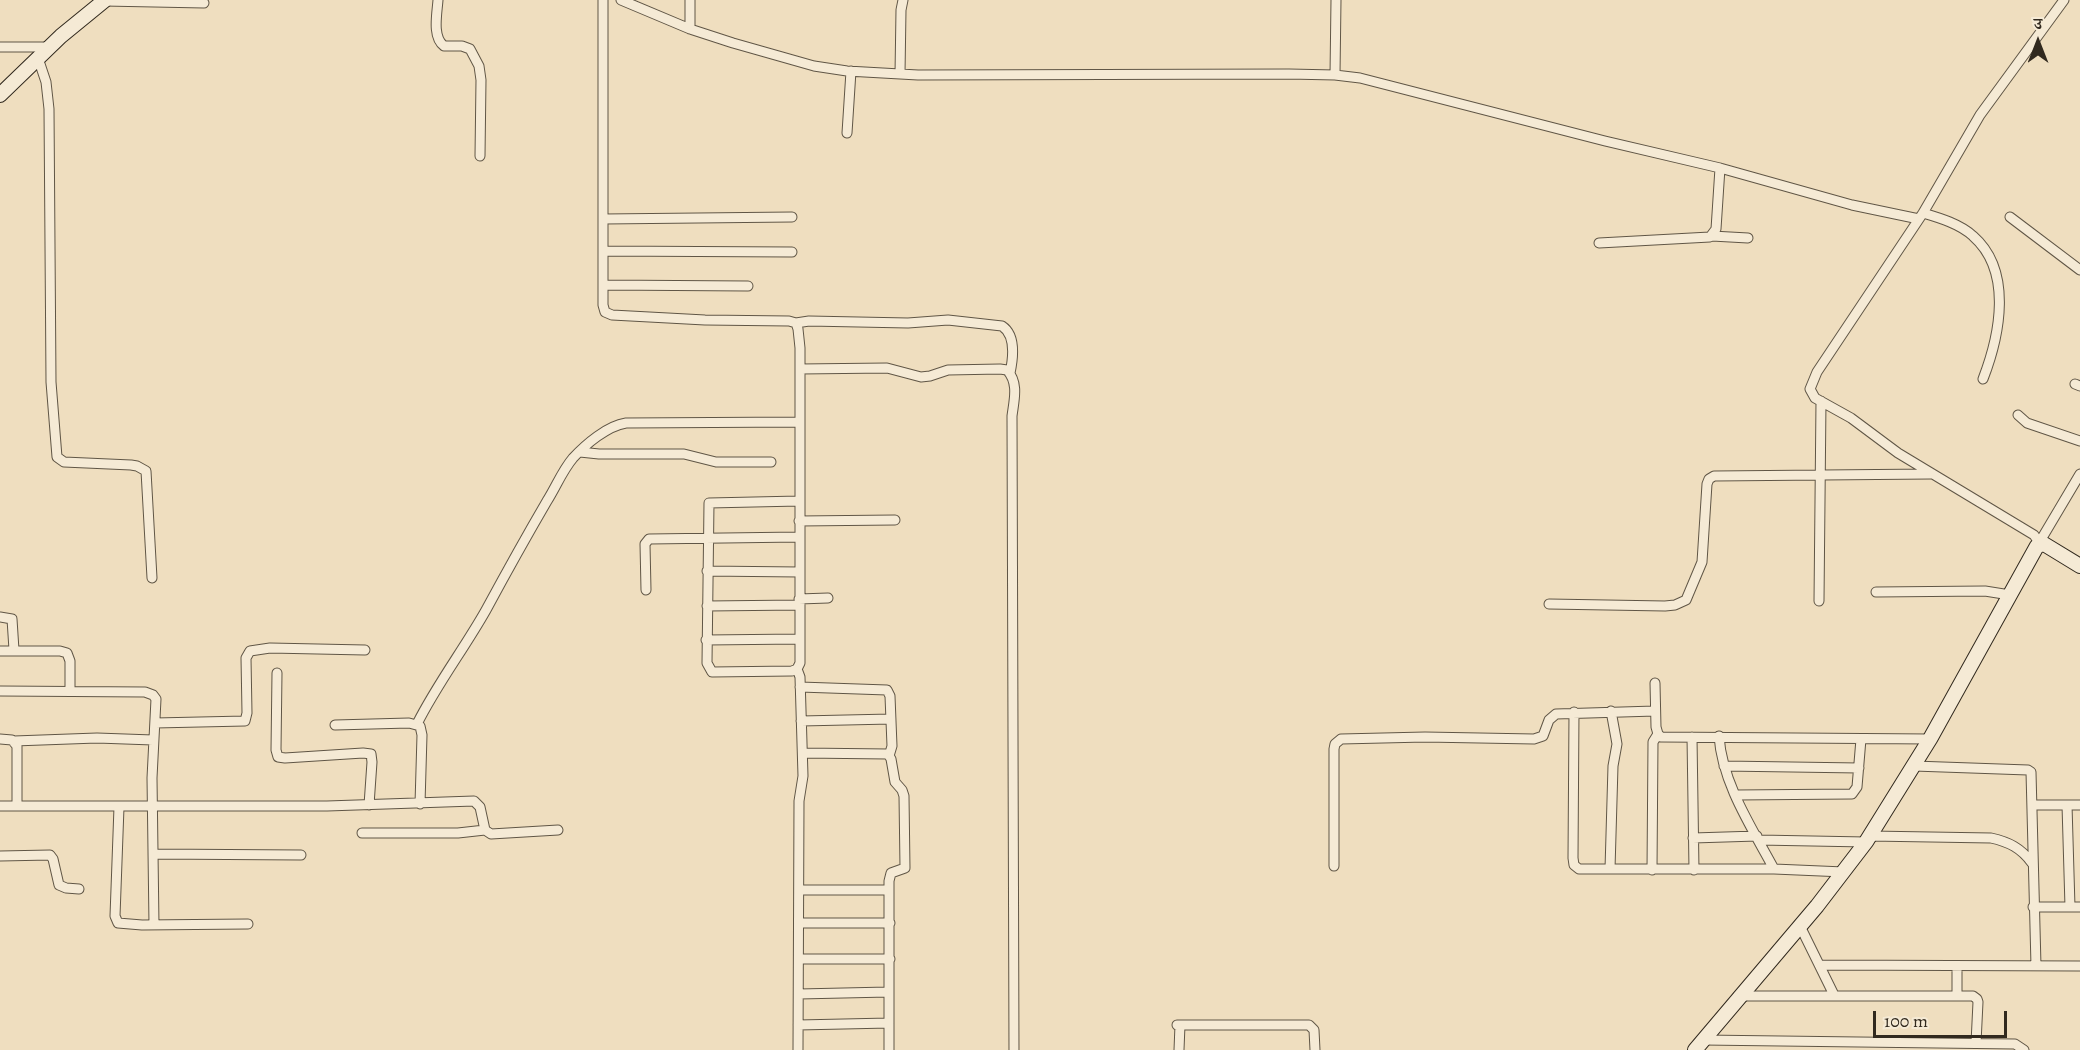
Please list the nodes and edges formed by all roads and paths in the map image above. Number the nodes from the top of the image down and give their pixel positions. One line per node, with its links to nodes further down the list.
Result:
1 (104, 0): 9 (street); 12 (street)
2 (438, 0): 19 (street)
3 (603, 0): 24 (street)
4 (621, 0): 10 (street)
5 (690, 0): 10 (street)
6 (903, 0): 15 (street)
7 (1336, 0): 16 (street)
8 (2064, 0): 21 (street)
9 (204, 3)
10 (690, 29): 14 (street)
11 (0, 47): 12 (street)
12 (50, 47): 13 (street)
13 (38, 58): 17 (street); 55 (street)
14 (851, 71): 15 (street); 18 (street)
15 (900, 74): 16 (street)
16 (1335, 75): 20 (street)
17 (0, 95)
18 (847, 133)
19 (480, 156)
20 (1720, 168): 21 (street); 25 (street)
21 (1921, 216): 36 (street); 37 (street)
22 (792, 217): 24 (street)
23 (2010, 217): 30 (street)
24 (604, 219): 28 (street)
25 (1712, 236): 26 (street); 27 (street)
26 (1748, 238)
27 (1599, 243)
28 (604, 251): 29 (street); 31 (street)
29 (792, 252)
30 (2080, 270)
31 (603, 285): 32 (street); 33 (street)
32 (748, 286)
33 (796, 323): 34 (street); 35 (street)
34 (800, 369): 35 (street); 39 (street)
35 (1010, 373): 151 (street)
36 (1983, 379)
37 (1821, 401): 43 (street); 45 (street)
38 (2018, 415): 40 (street)
39 (799, 423): 41 (street); 46 (street)
40 (2080, 441)
41 (580, 452): 42 (street); 82 (street)
42 (771, 462)
43 (1934, 474): 45 (street); 51 (street)
44 (2080, 474): 51 (street)
45 (1820, 475): 60 (street); 62 (street)
46 (799, 501): 48 (street); 49 (street)
47 (895, 520): 48 (street)
48 (799, 521): 50 (street)
49 (707, 537): 50 (street); 53 (street); 56 (street)
50 (799, 537): 54 (street)
51 (2041, 543): 52 (street); 58 (street)
52 (2080, 566)
53 (707, 571): 54 (street); 63 (street)
54 (799, 572): 61 (street)
55 (152, 578)
56 (646, 590)
57 (1876, 592): 58 (street)
58 (2010, 596): 89 (street)
59 (828, 598): 61 (street)
60 (1819, 601)
61 (799, 602): 63 (street); 65 (street)
62 (1549, 604)
63 (707, 606): 66 (street)
64 (0, 617): 67 (street)
65 (799, 639): 66 (street); 70 (street)
66 (706, 640): 70 (street)
67 (14, 650): 69 (street); 75 (street)
68 (365, 650): 81 (street)
69 (0, 651)
70 (797, 669): 73 (street)
71 (277, 673): 99 (street)
72 (1655, 682): 77 (street)
73 (800, 687): 79 (street); 80 (street)
74 (0, 691): 75 (street)
75 (70, 691): 81 (street)
76 (1611, 711): 77 (street); 78 (street); 118 (street)
77 (1655, 711): 84 (street)
78 (1574, 712): 117 (street); 118 (street)
79 (891, 719): 80 (street); 93 (street)
80 (801, 721): 92 (street)
81 (154, 723): 90 (street)
82 (417, 724): 83 (street); 98 (street)
83 (335, 725)
84 (1658, 734): 86 (street); 120 (street)
85 (1719, 736): 86 (street); 88 (street); 94 (street)
86 (1692, 737): 110 (street)
87 (0, 739): 91 (street)
88 (1861, 739): 89 (street); 96 (street)
89 (1930, 739): 95 (street)
90 (153, 740): 91 (street); 104 (street)
91 (14, 741): 103 (street)
92 (803, 753): 93 (street); 124 (street)
93 (889, 756): 125 (street)
94 (1724, 766): 96 (street); 97 (street)
95 (1914, 766): 100 (street); 112 (street)
96 (1859, 768): 97 (street)
97 (1736, 795): 111 (street)
98 (420, 804): 99 (street); 107 (street)
99 (369, 805): 104 (street)
100 (2032, 805): 105 (street); 116 (street)
101 (2080, 805): 105 (street)
102 (0, 806): 103 (street)
103 (17, 806): 106 (street)
104 (152, 806): 106 (street); 113 (street)
105 (2067, 806): 127 (street)
106 (119, 807): 131 (street)
107 (485, 830): 108 (street); 109 (street)
108 (558, 830)
109 (362, 833)
110 (1693, 838): 111 (street); 121 (street)
111 (1758, 838): 112 (street); 119 (street)
112 (1868, 839): 116 (street); 122 (street)
113 (154, 854): 114 (street); 131 (street)
114 (301, 855)
115 (0, 856): 123 (street)
116 (2032, 863): 126 (street)
117 (1334, 866)
118 (1610, 869): 120 (street)
119 (1774, 869): 121 (street); 122 (street)
120 (1652, 870): 121 (street)
121 (1694, 870)
122 (1844, 872): 132 (street)
123 (79, 889)
124 (799, 890): 125 (street); 129 (street)
125 (889, 890): 128 (street)
126 (2033, 907): 127 (street); 137 (street)
127 (2075, 907)
128 (890, 922): 129 (street); 133 (street)
129 (799, 923): 134 (street)
130 (248, 924): 131 (street)
131 (154, 925)
132 (1800, 926): 135 (street); 142 (street)
133 (890, 958): 134 (street); 139 (street)
134 (800, 959): 140 (street)
135 (1821, 965): 136 (street); 141 (street)
136 (1957, 966): 137 (street); 143 (street)
137 (2036, 966): 138 (street)
138 (2080, 966)
139 (888, 992): 140 (street); 144 (street)
140 (799, 994): 145 (street)
141 (1834, 995): 142 (street); 143 (street)
142 (1738, 996): 147 (street)
143 (1957, 996): 146 (street)
144 (889, 1023): 145 (street); 150 (street)
145 (798, 1025): 149 (street)
146 (1976, 1043): 148 (street); 154 (street)
147 (1699, 1045): 148 (street)
148 (1848, 1046)
149 (798, 1050)
150 (889, 1050)
151 (1014, 1050)
152 (1179, 1050): 153 (street)
153 (1315, 1050)
154 (2024, 1050)

